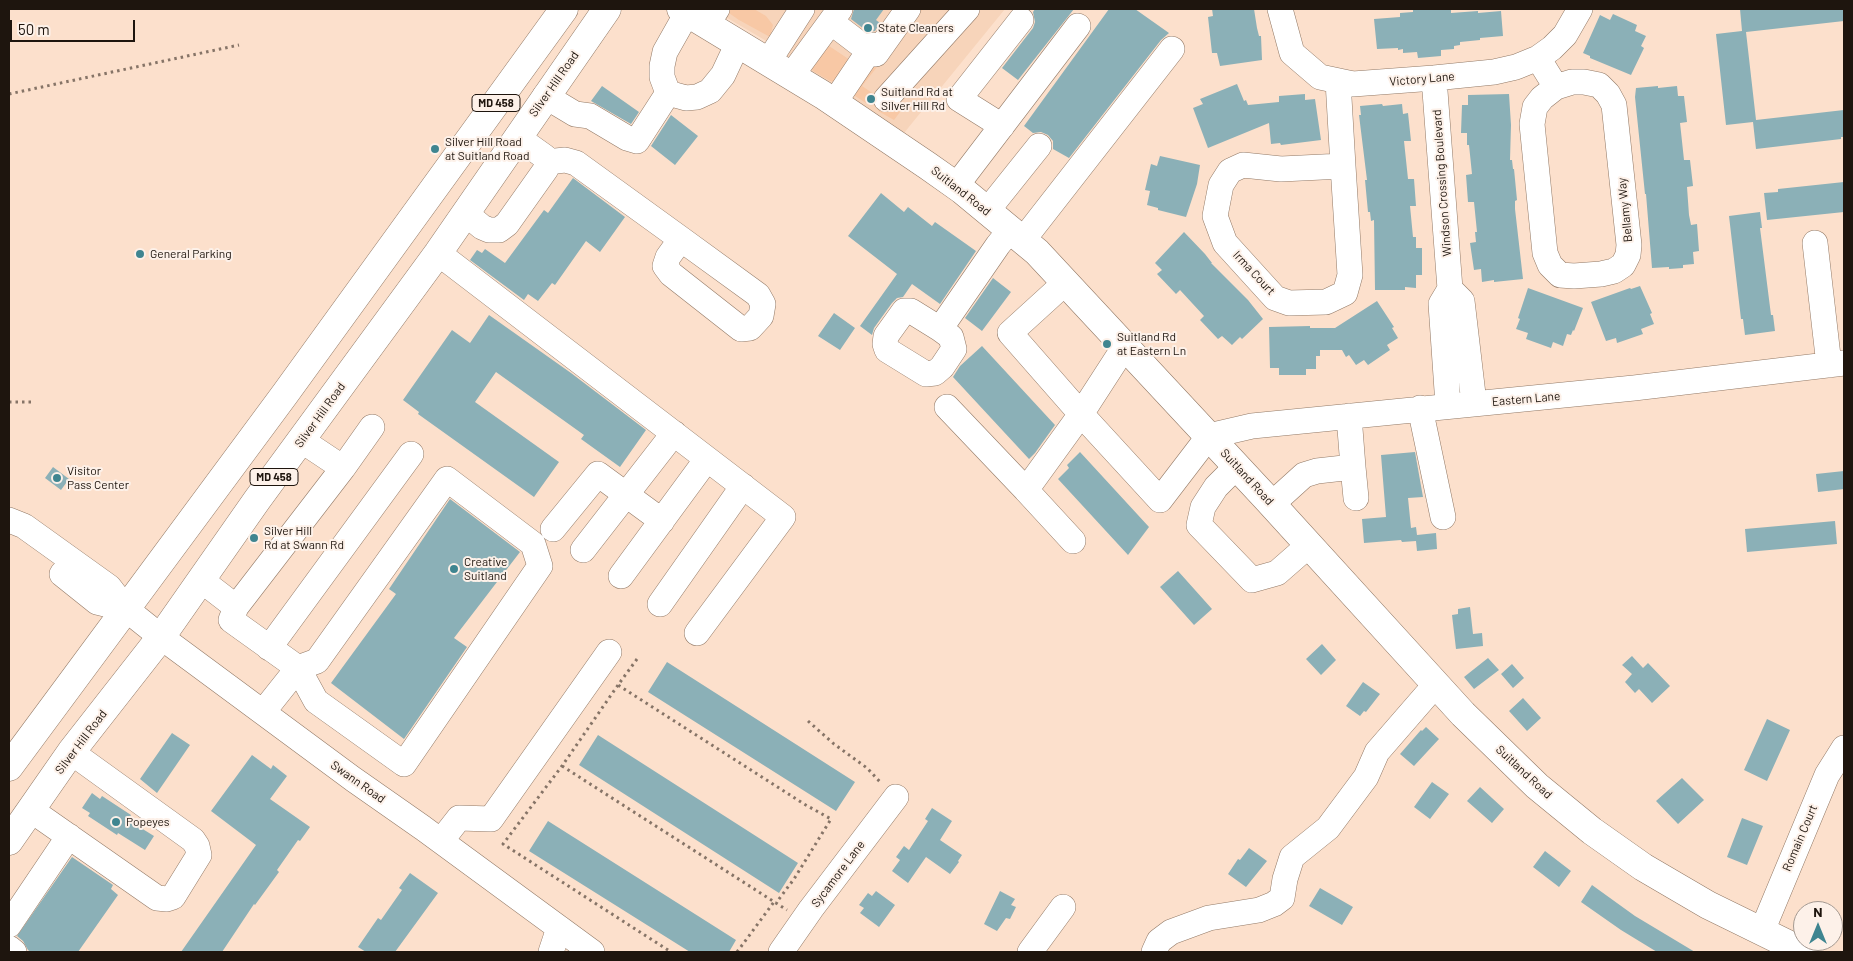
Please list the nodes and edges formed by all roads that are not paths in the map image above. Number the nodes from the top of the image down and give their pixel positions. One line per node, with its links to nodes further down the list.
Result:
1 (564, 9): 40 (main road, MD 458)
2 (607, 9): 22 (main road, Silver Hill Road / MD 458)
3 (802, 9): 16 (street)
4 (908, 9): 12 (street)
5 (967, 9): 23 (street)
6 (1280, 9): 19 (street, Victory Lane)
7 (1580, 9): 15 (street, Victory Lane)
8 (698, 14): 13 (main road, Suitland Road); 21 (street)
9 (835, 15): 12 (street); 17 (street)
10 (1021, 20): 25 (street)
11 (1078, 26): 25 (street)
12 (881, 33): 24 (street)
13 (738, 43): 16 (main road, Suitland Road); 21 (street)
14 (1172, 50): 33 (street)
15 (1538, 58): 18 (street, Victory Lane); 20 (street)
16 (768, 62): 17 (main road, Suitland Road)
17 (791, 76): 24 (main road, Suitland Road)
18 (1434, 78): 19 (street, Victory Lane); 38 (street, Windson Crossing Boulevard)
19 (1338, 80): 29 (street, Irma Court)
20 (1556, 87): 20 (street, Bellamy Way)
21 (668, 93): 22 (street)
22 (545, 96): 26 (main road, Silver Hill Road / MD 458)
23 (886, 99)
24 (834, 103): 30 (main road, Suitland Road)
25 (1002, 126): 30 (street)
26 (517, 137): 28 (street); 32 (main road, Silver Hill Road / MD 458)
27 (1039, 146): 31 (street)
28 (547, 162): 32 (street); 34 (street)
29 (1343, 166): 29 (street, Irma Court)
30 (956, 186): 31 (main road, Suitland Road)
31 (987, 211): 33 (main road, Suitland Road)
32 (465, 213): 36 (main road, Silver Hill Road / MD 458)
33 (1017, 235): 37 (main road, Suitland Road); 39 (street)
34 (681, 239)
35 (1815, 243): 43 (street)
36 (438, 253): 42 (main road, Silver Hill Road / MD 458); 51 (street)
37 (1066, 282): 41 (main road, Suitland Road); 48 (street)
38 (1450, 289): 44 (street, Windson Crossing Boulevard); 45 (street, Windson Crossing Boulevard)
39 (940, 329)
40 (329, 332): 42 (main road); 76 (main road, MD 458)
41 (1125, 346): 48 (street); 52 (main road, Suitland Road)
42 (363, 355): 53 (main road, Silver Hill Road / MD 458)
43 (1837, 364): 44 (street, Eastern Lane)
44 (1474, 403): 45 (street, Eastern Lane)
45 (1448, 405): 47 (street, Eastern Lane)
46 (946, 407): 60 (street)
47 (1420, 408): 49 (street, Eastern Lane); 64 (street)
48 (1081, 414): 52 (street); 60 (street)
49 (1349, 416): 52 (street, Eastern Lane); 57 (street)
50 (372, 427): 58 (street)
51 (674, 433): 55 (street); 61 (street)
52 (1209, 436): 56 (main road, Suitland Road)
53 (301, 440): 58 (street); 73 (main road, Silver Hill Road / MD 458)
54 (411, 454): 79 (street)
55 (707, 459): 59 (street); 66 (street)
56 (1236, 466): 63 (main road, Suitland Road); 70 (street)
57 (1353, 467): 62 (street); 63 (street)
58 (343, 468): 75 (street)
59 (743, 486): 74 (street); 77 (street)
60 (1026, 490): 69 (street)
61 (626, 494): 66 (street); 67 (street); 71 (street)
62 (1356, 498)
63 (1272, 504): 70 (main road, Suitland Road)
64 (1443, 516)
65 (9, 520): 76 (street)
66 (662, 521): 72 (street)
67 (553, 529)
68 (9, 535): 76 (street)
69 (1073, 541)
70 (1309, 545): 82 (main road, Suitland Road)
71 (583, 550)
72 (621, 576)
73 (201, 580): 75 (street); 78 (main road, Silver Hill Road / MD 458)
74 (660, 604)
75 (236, 608): 79 (street)
76 (126, 609): 78 (street, Swann Road); 86 (main road, MD 458)
77 (697, 633)
78 (161, 636): 83 (street, Swann Road); 85 (main road, Silver Hill Road / MD 458)
79 (269, 648): 81 (street)
80 (609, 652): 91 (street)
81 (298, 668): 81 (street); 83 (street)
82 (1436, 684): 95 (main road, Suitland Road); 102 (street)
83 (263, 712): 91 (street, Swann Road)
84 (1844, 748): 95 (street, Romain Court)
85 (71, 752): 88 (main road, Silver Hill Road / MD 458); 89 (street)
86 (9, 767)
87 (896, 797): 100 (street, Sycamore Lane)
88 (31, 810): 89 (street); 90 (main road, Silver Hill Road / MD 458)
89 (69, 836): 93 (street)
90 (9, 841)
91 (441, 841): 94 (street, Swann Road)
92 (1063, 906): 101 (street)
93 (9, 925)
94 (559, 928): 98 (street); 99 (street, Swann Road)
95 (1762, 932): 103 (main road, Suitland Road)
96 (9, 948): 97 (street)
97 (14, 952)
98 (551, 952)
99 (592, 952)
100 (780, 952)
101 (1030, 952)
102 (1154, 952)
103 (1804, 952)

